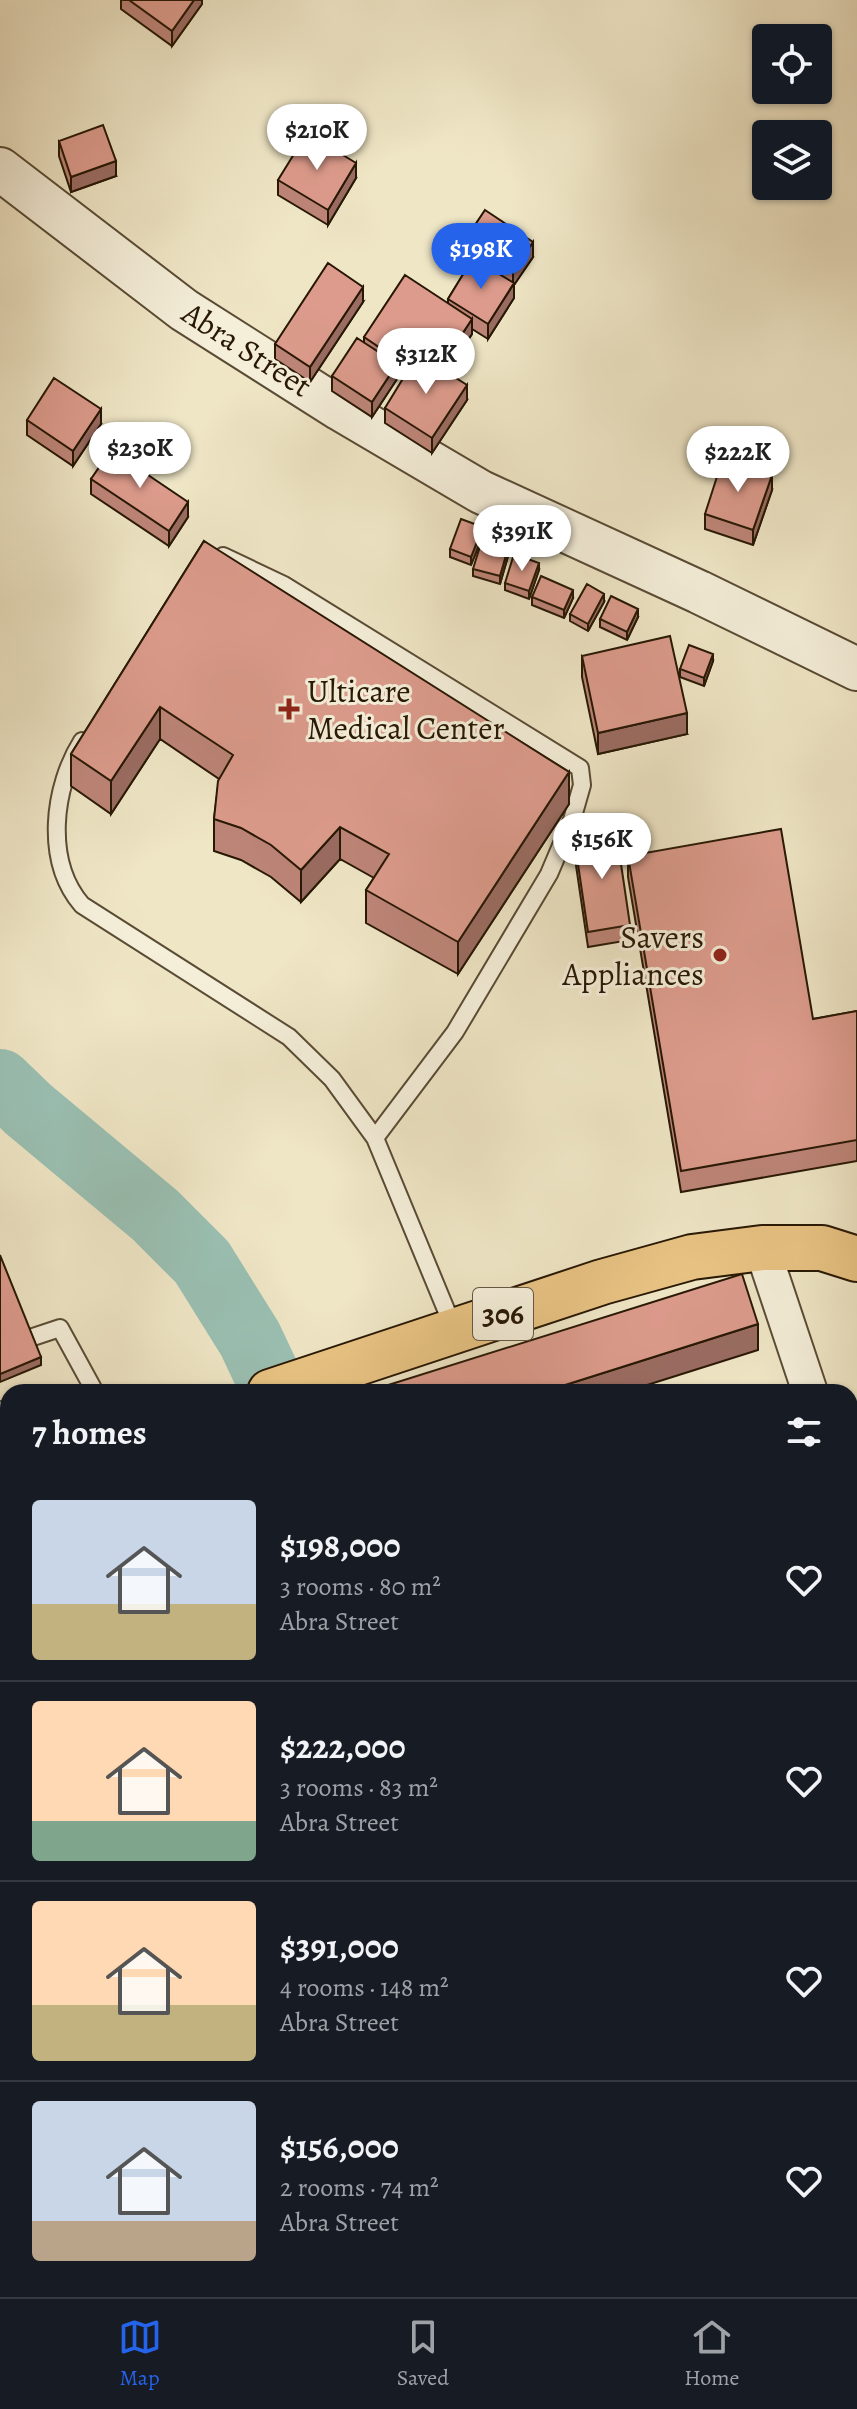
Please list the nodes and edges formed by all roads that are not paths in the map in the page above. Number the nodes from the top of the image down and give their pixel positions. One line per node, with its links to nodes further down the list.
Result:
1 (0, 169): 3 (street, Abra Street)
2 (207, 548): 5 (lane)
3 (857, 669)
4 (87, 732): 5 (lane)
5 (375, 1138): 8 (lane)
6 (762, 1248): 7 (main road, 306); 8 (main road, 306); 12 (street)
7 (857, 1259)
8 (454, 1330): 11 (main road, 306)
9 (0, 1348): 10 (lane)
10 (91, 1384)
11 (296, 1384)
12 (807, 1384)

